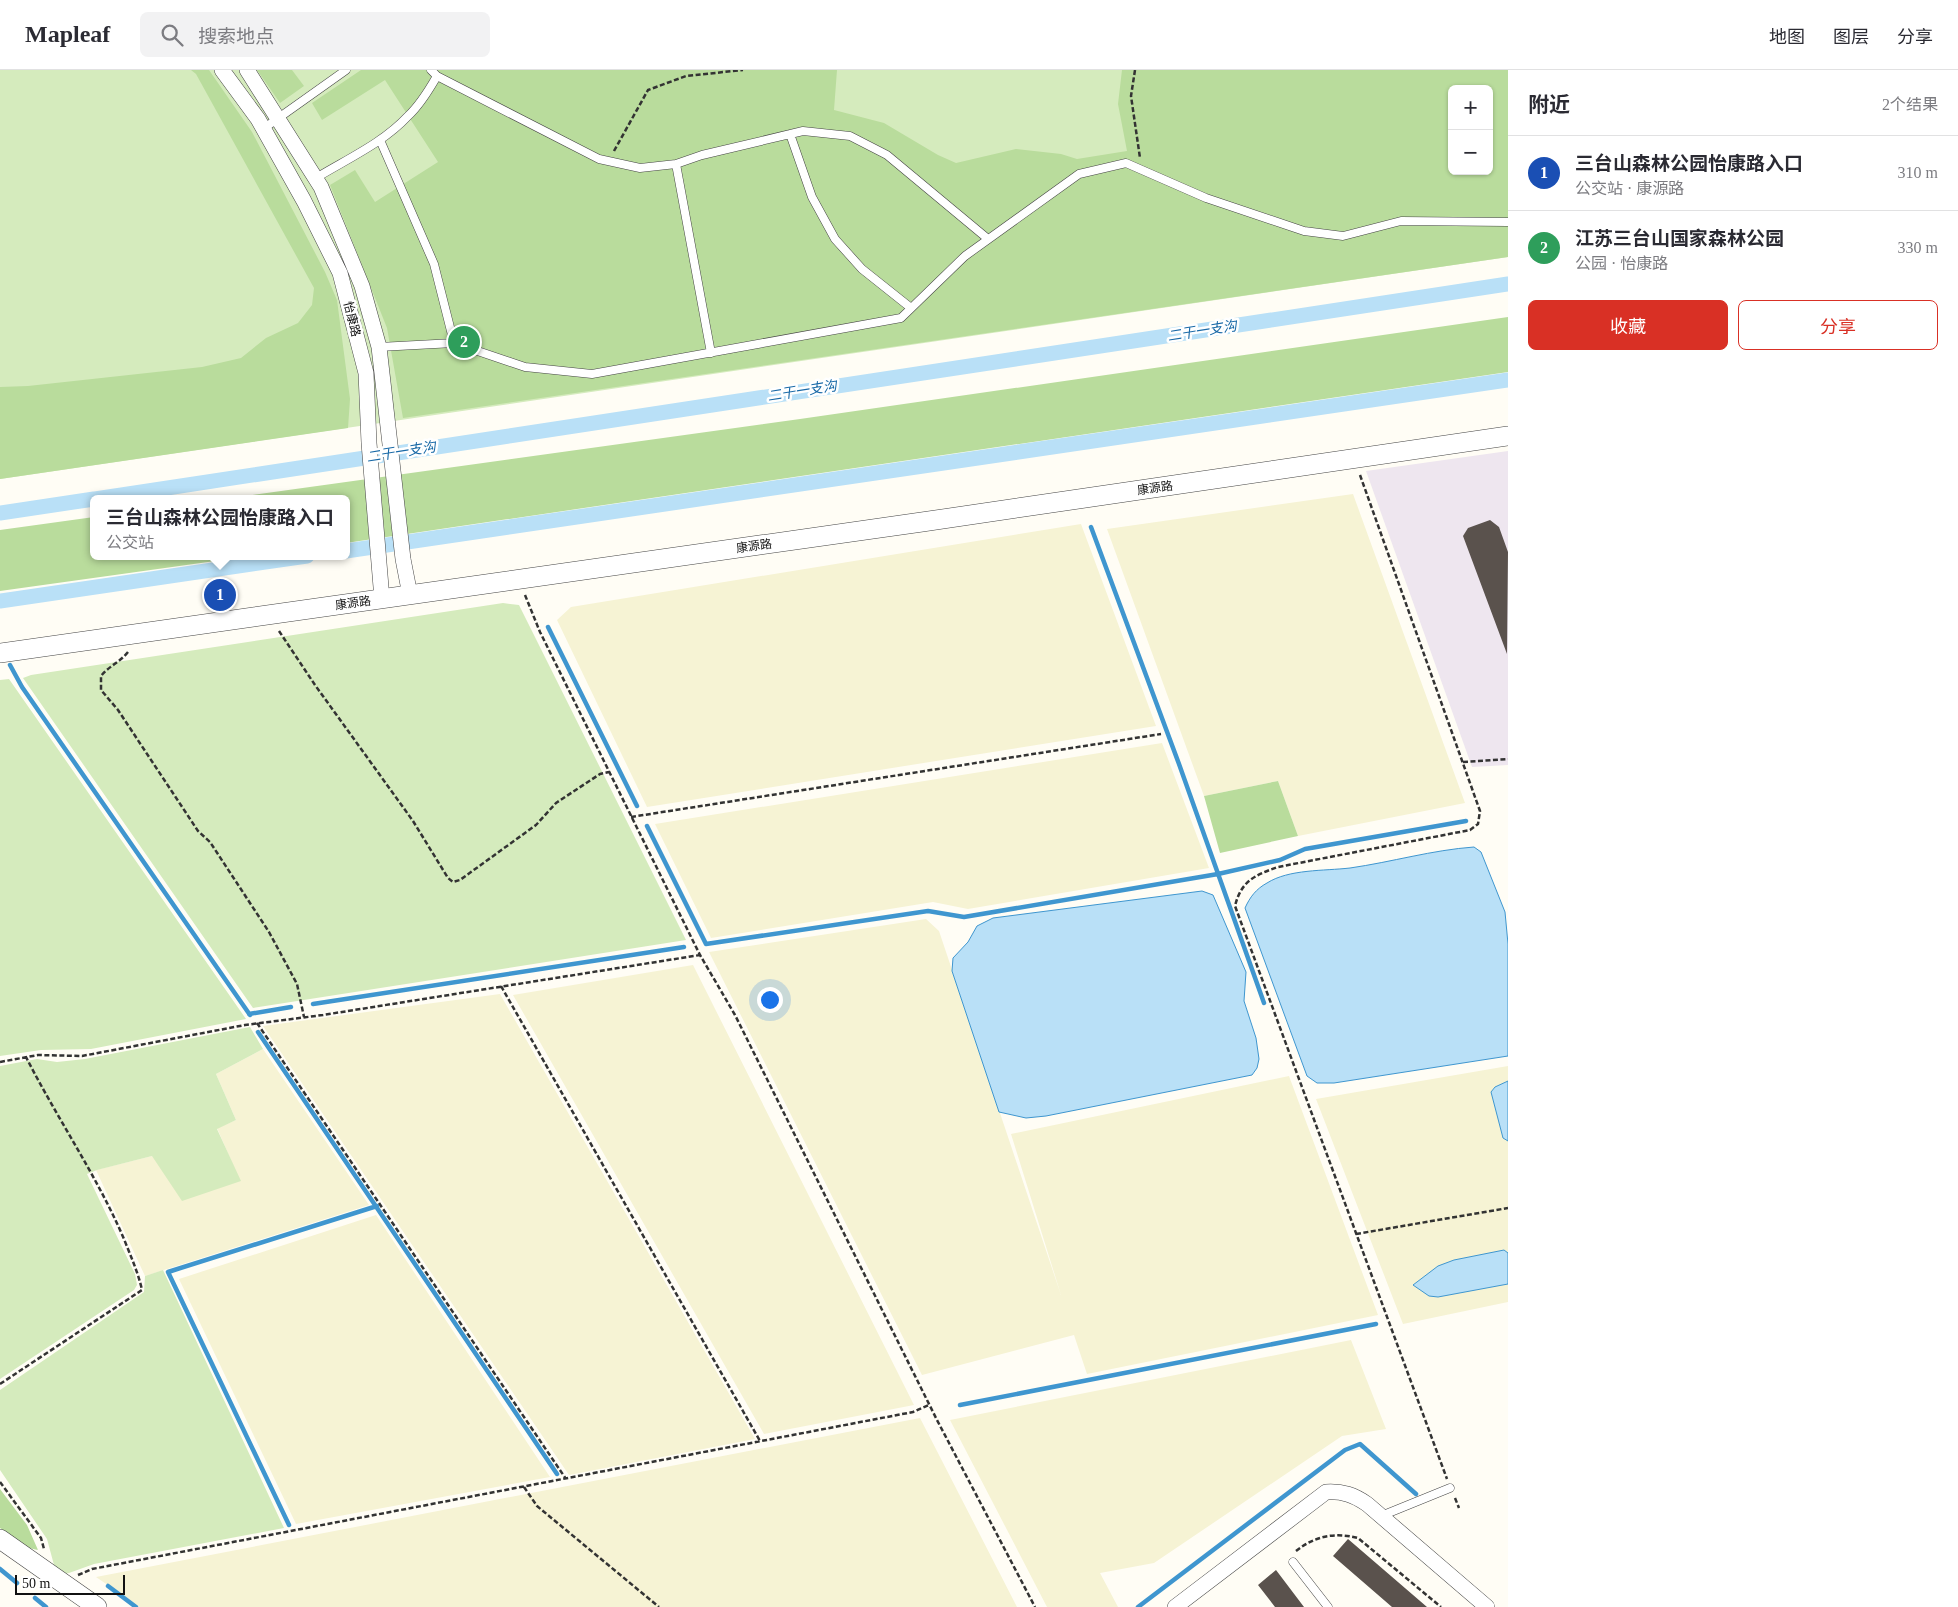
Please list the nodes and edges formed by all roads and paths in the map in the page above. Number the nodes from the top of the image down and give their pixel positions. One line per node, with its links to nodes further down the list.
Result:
1 (222, 70): 8 (street, 怡康路)
2 (247, 70): 7 (street, 怡康路)
3 (346, 70): 7 (lane)
4 (743, 70): 11 (path)
5 (1134, 70): 13 (path)
6 (434, 73): 10 (lane); 11 (lane)
7 (278, 118): 8 (lane); 14 (street, 怡康路)
8 (263, 129): 18 (street, 怡康路)
9 (790, 134): 12 (lane); 16 (lane); 19 (lane)
10 (380, 140): 14 (lane); 20 (lane)
11 (608, 161): 12 (lane)
12 (676, 164): 22 (lane)
13 (1142, 170): 15 (lane); 16 (lane)
14 (316, 178): 17 (street, 怡康路)
15 (1508, 222)
16 (988, 239): 19 (lane)
17 (348, 251): 18 (lane); 21 (street, 怡康路)
18 (332, 257): 27 (street, 怡康路)
19 (911, 308): 22 (lane)
20 (454, 344): 21 (lane); 22 (lane)
21 (379, 347): 26 (street, 怡康路)
22 (711, 353)
23 (1508, 436): 24 (street, 康源路)
24 (1354, 458): 25 (street, 康源路); 33 (path)
25 (520, 579): 26 (street, 康源路); 34 (path)
26 (410, 595): 27 (street, 康源路)
27 (382, 599): 28 (street, 康源路)
28 (268, 615): 29 (street, 康源路); 34 (path)
29 (134, 634): 30 (street, 康源路); 38 (path)
30 (0, 653)
31 (1161, 734): 35 (path)
32 (1508, 759): 33 (path)
33 (1463, 762): 43 (path)
34 (609, 772): 35 (path)
35 (632, 818): 36 (path)
36 (700, 955): 37 (path); 45 (path)
37 (501, 986): 38 (path); 46 (path)
38 (304, 1017): 39 (path)
39 (257, 1023): 40 (path); 47 (path)
40 (26, 1057): 41 (path); 44 (path)
41 (0, 1062)
42 (1508, 1208): 43 (path)
43 (1356, 1234): 50 (path)
44 (0, 1384)
45 (929, 1405): 46 (path); 58 (path)
46 (760, 1442): 47 (path)
47 (566, 1479): 49 (path)
48 (0, 1482): 55 (path)
49 (524, 1487): 55 (path); 57 (path)
50 (1450, 1488): 51 (path); 52 (lane)
51 (1459, 1508)
52 (1381, 1516): 59 (street); 62 (street)
53 (0, 1539): 55 (street)
54 (1293, 1562): 60 (lane); 61 (path)
55 (58, 1578): 56 (street)
56 (98, 1607)
57 (659, 1607)
58 (1035, 1607)
59 (1175, 1607)
60 (1328, 1607)
61 (1441, 1607)
62 (1487, 1607)

